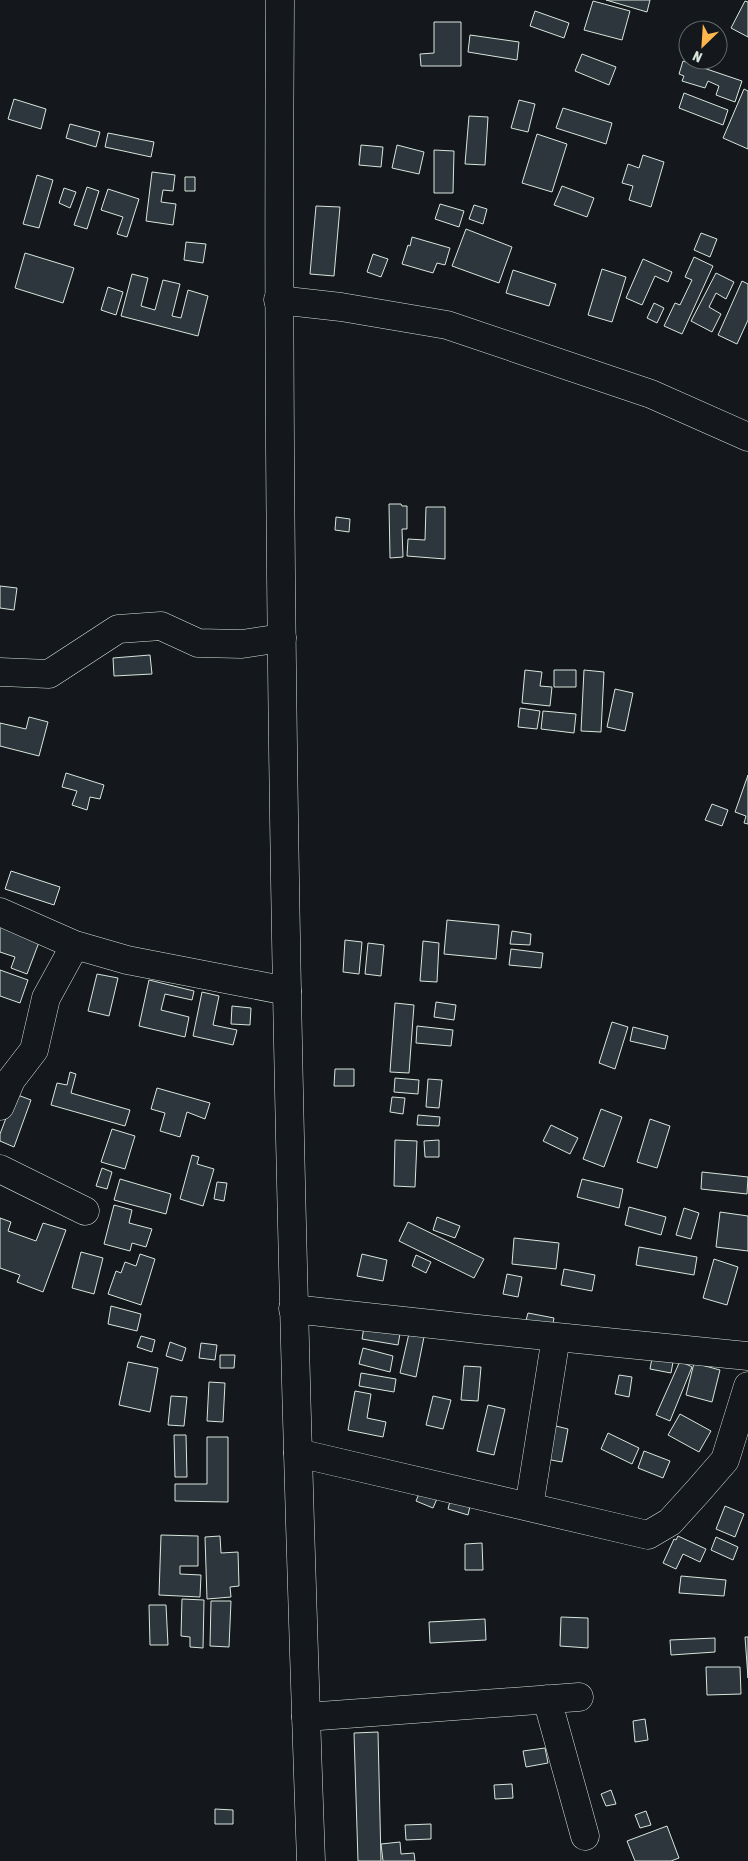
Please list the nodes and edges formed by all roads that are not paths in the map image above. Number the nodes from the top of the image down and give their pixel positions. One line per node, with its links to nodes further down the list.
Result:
1 (280, 0): 2 (street)
2 (278, 300): 3 (street); 4 (street)
3 (748, 437)
4 (282, 638): 5 (street); 8 (street)
5 (0, 672)
6 (0, 912): 7 (street)
7 (75, 945): 8 (street); 9 (street)
8 (287, 991): 12 (street)
9 (0, 1106)
10 (0, 1169): 11 (street)
11 (85, 1211)
12 (293, 1309): 13 (street); 16 (street)
13 (556, 1337): 14 (street); 17 (street)
14 (748, 1356)
15 (748, 1386): 17 (street)
16 (298, 1453): 17 (street); 20 (street)
17 (529, 1507)
18 (579, 1697): 19 (street)
19 (547, 1699): 20 (street); 21 (street)
20 (306, 1717): 22 (street)
21 (586, 1836)
22 (312, 1861)

